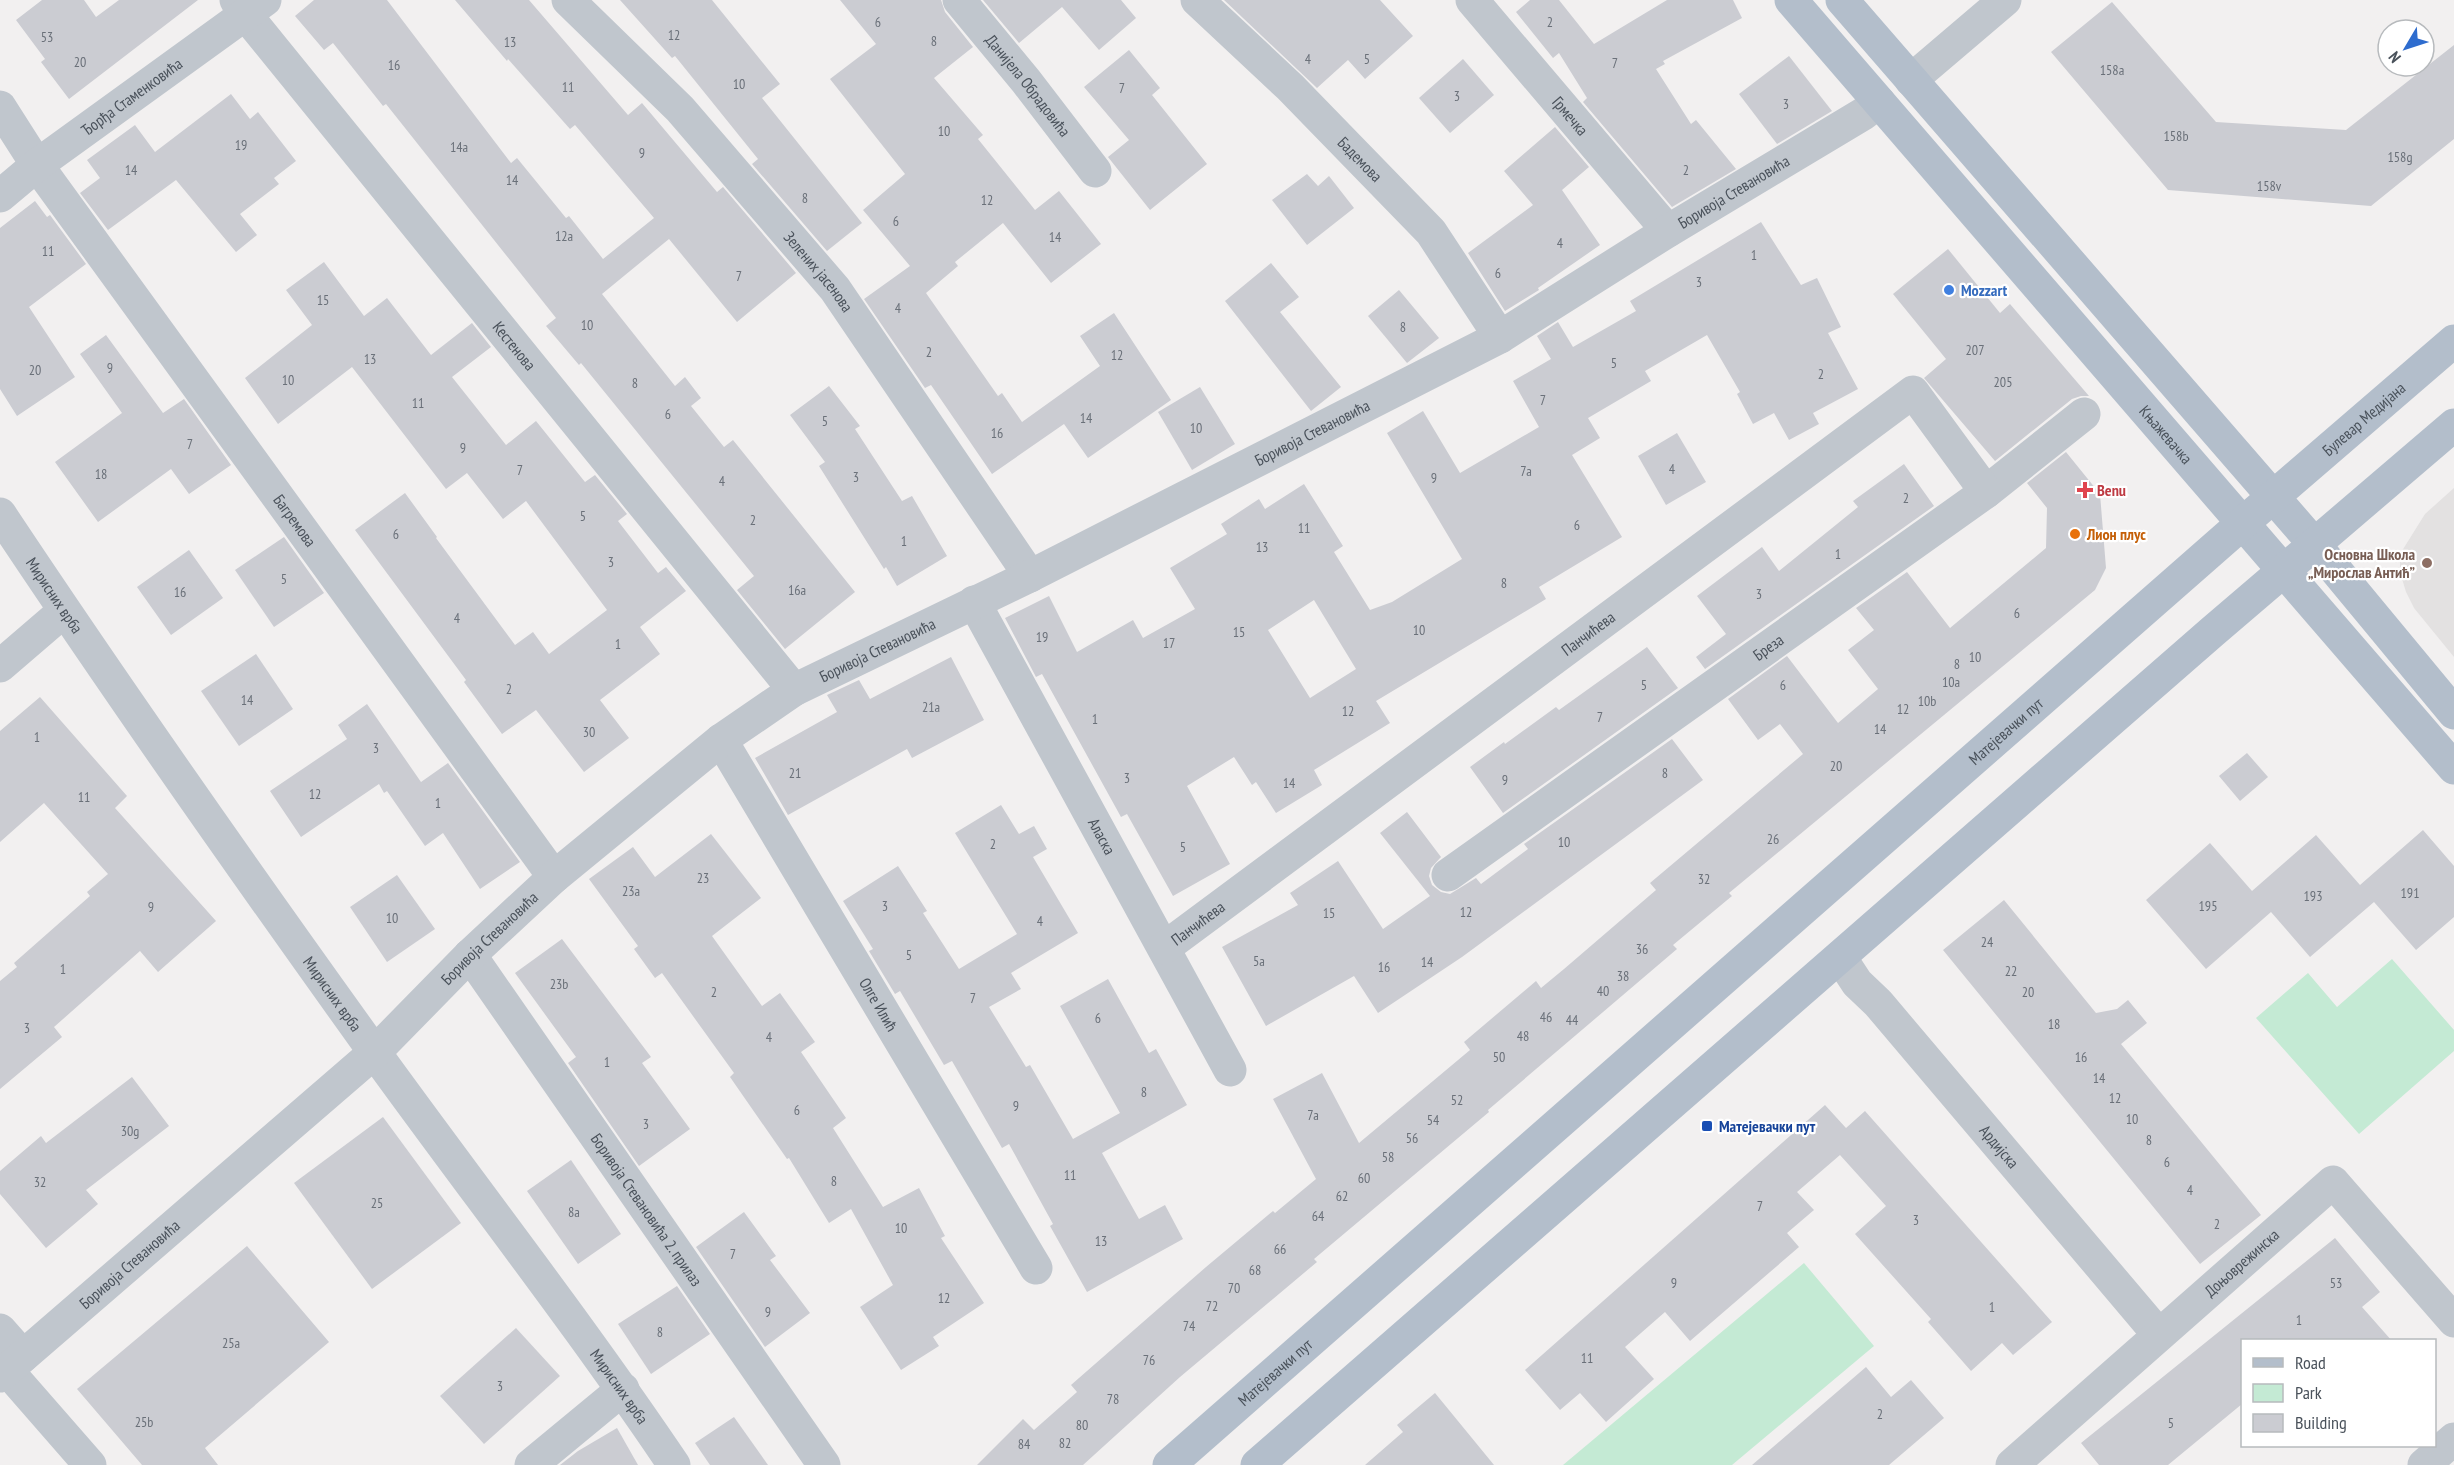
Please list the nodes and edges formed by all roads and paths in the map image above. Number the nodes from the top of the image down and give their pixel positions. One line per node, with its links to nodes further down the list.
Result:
1 (568, 0): 26 (street, Зелених јасенова)
2 (959, 0): 13 (street, Данијела Обрадовића)
3 (1197, 0): 16 (street, Бадемова)
4 (1472, 0): 15 (street, Грмечка)
5 (1791, 0): 10 (main road, Књажевачка)
6 (1842, 0): 9 (main road)
7 (2005, 0): 9 (street)
8 (249, 5): 12 (street, Ђорђа Стаменковића); 30 (street, Кестенова)
9 (1911, 80): 21 (main road)
10 (1879, 102): 15 (street, Боривоја Стевановића); 23 (main road, Књажевачка)
11 (0, 107): 12 (street, Багремова)
12 (37, 165): 14 (street, Ђорђа Стаменковића); 35 (street, Багремова)
13 (1095, 171)
14 (0, 196)
15 (1668, 231): 16 (street, Боривоја Стевановића)
16 (1500, 337): 26 (street, Боривоја Стевановића)
17 (2454, 341): 21 (main road, Булевар Медијана)
18 (2084, 414): 20 (street, Бреза)
19 (2454, 425): 24 (main road)
20 (1986, 492): 34 (street, Бреза); 36 (street, Панчићева)
21 (2274, 497): 23 (main road, Матејевачки пут); 24 (main road)
22 (0, 514): 28 (street, Мирисних врба)
23 (2244, 522): 25 (main road, Књажевачка); 52 (main road, Матејевачки пут)
24 (2315, 545): 25 (main road); 31 (main road)
25 (2285, 571): 33 (main road, Књажевачка); 38 (main road)
26 (1029, 576): 27 (street, Боривоја Стевановића)
27 (974, 602): 30 (street, Боривоја Стевановића); 36 (street, Аласка)
28 (64, 611): 29 (street); 39 (street, Мирисних врба)
29 (0, 666)
30 (794, 690): 32 (street, Боривоја Стевановића)
31 (2454, 712)
32 (721, 740): 35 (street, Боривоја Стевановића); 41 (street, Олге Илић)
33 (2454, 768)
34 (1448, 875)
35 (554, 877): 37 (street, Боривоја Стевановића)
36 (1164, 948): 40 (street, Аласка)
37 (470, 954): 39 (street, Боривоја Стевановића); 51 (street, Боривоја Стевановића 2. прилаз)
38 (1840, 957): 44 (street, Ардијска); 53 (main road)
39 (375, 1052): 45 (street, Боривоја Стевановића); 46 (street, Мирисних врба)
40 (1230, 1070)
41 (1036, 1268)
42 (2454, 1321): 44 (street, Доњоврежинска)
43 (0, 1330): 45 (street)
44 (2159, 1335): 54 (street, Доњоврежинска)
45 (10, 1367): 48 (street)
46 (623, 1389): 49 (street); 50 (street, Мирисних врба)
47 (2454, 1439): 55 (street)
48 (90, 1465)
49 (531, 1465)
50 (674, 1465)
51 (824, 1465)
52 (1169, 1465)
53 (1257, 1465)
54 (2012, 1465)
55 (2424, 1465)

